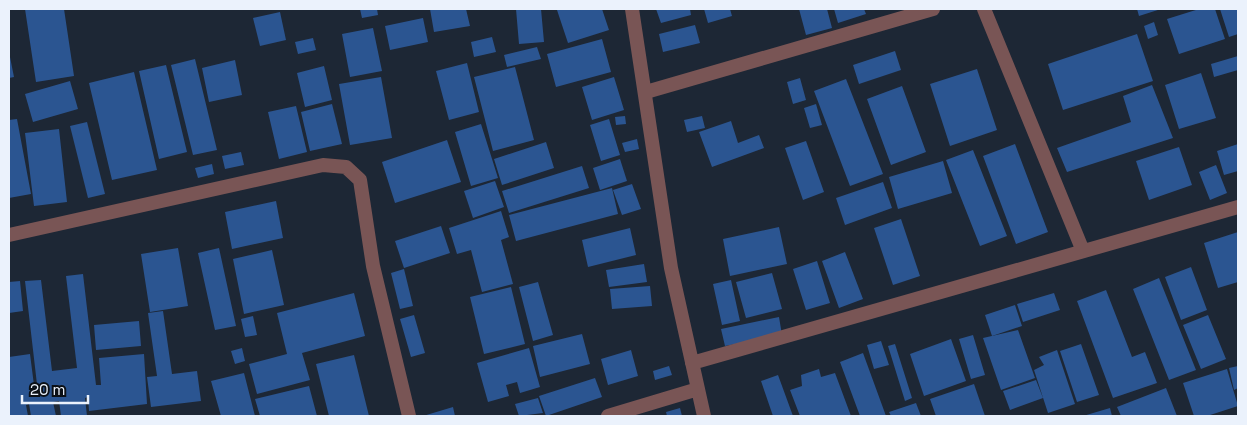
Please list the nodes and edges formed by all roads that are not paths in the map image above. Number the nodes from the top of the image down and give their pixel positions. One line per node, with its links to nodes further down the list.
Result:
1 (632, 9): 4 (street)
2 (933, 9): 4 (street)
3 (984, 9): 7 (street)
4 (646, 92): 8 (street)
5 (1238, 207): 7 (street)
6 (9, 235): 10 (street)
7 (1083, 251): 8 (street)
8 (692, 364): 9 (street)
9 (698, 389): 11 (street); 12 (street)
10 (409, 416)
11 (608, 416)
12 (704, 416)

